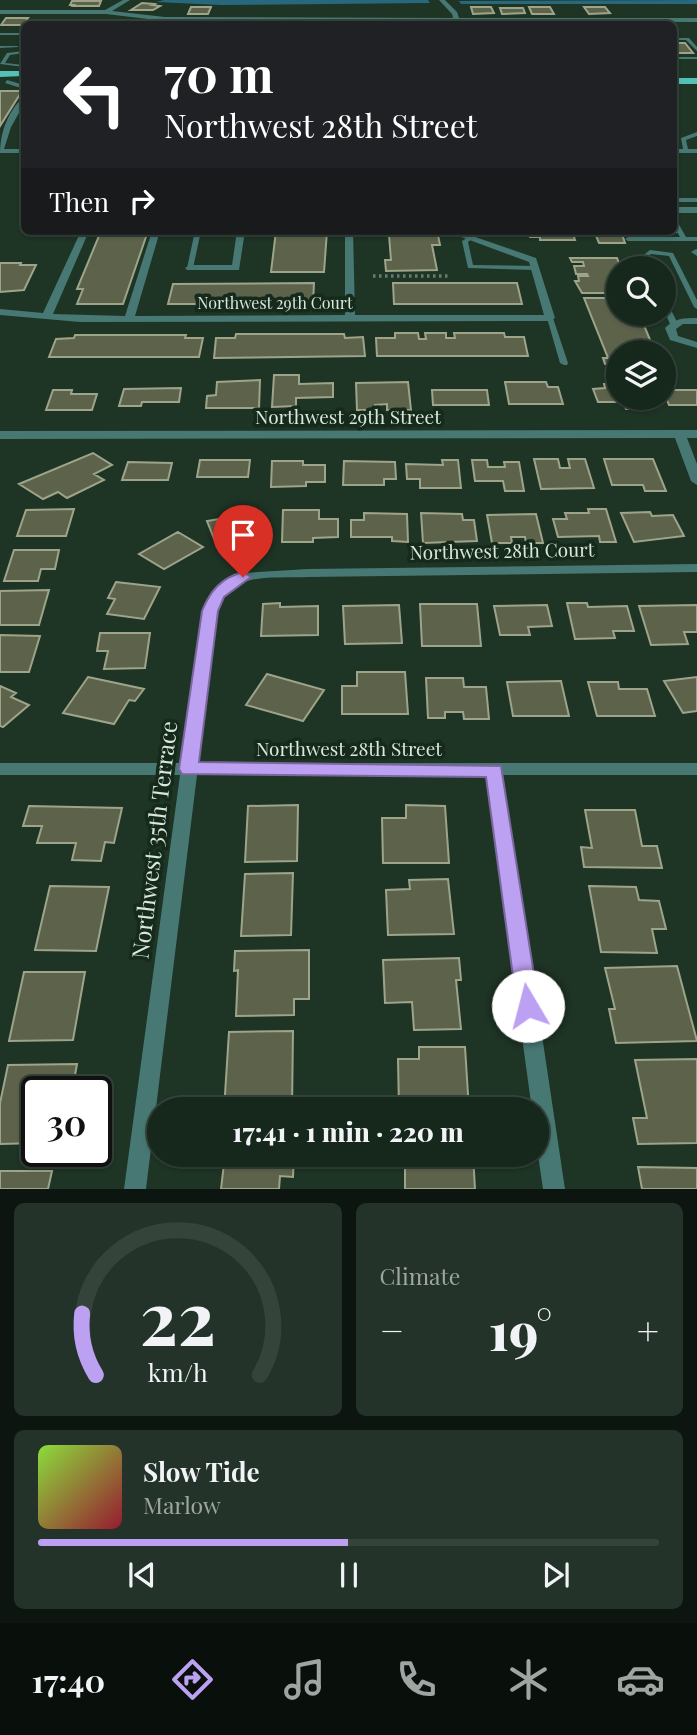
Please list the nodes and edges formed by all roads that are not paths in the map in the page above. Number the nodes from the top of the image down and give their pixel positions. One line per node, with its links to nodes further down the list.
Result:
1 (127, 0): 4 (street)
2 (443, 0): 7 (street)
3 (0, 12): 4 (street)
4 (106, 12): 6 (street)
5 (697, 20): 8 (street)
6 (360, 21)
7 (457, 21)
8 (577, 21)
9 (0, 34): 10 (lane)
10 (21, 34)
11 (677, 39): 12 (lane)
12 (687, 39): 13 (lane); 16 (lane)
13 (697, 39)
14 (0, 47): 15 (lane)
15 (21, 50)
16 (697, 50)
17 (21, 51): 20 (lane)
18 (677, 58): 19 (lane)
19 (697, 58)
20 (21, 71)
21 (21, 73): 24 (main road)
22 (677, 74): 23 (main road)
23 (697, 74)
24 (2, 79): 27 (street)
25 (677, 81): 26 (main road)
26 (697, 81)
27 (21, 86)
28 (21, 104): 30 (street)
29 (697, 134): 33 (lane)
30 (0, 148): 31 (street)
31 (21, 149)
32 (677, 151): 33 (lane)
33 (686, 151): 34 (lane)
34 (697, 151)
35 (697, 200): 36 (lane)
36 (677, 201)
37 (697, 209): 38 (street)
38 (677, 210)
39 (677, 227): 48 (lane)
40 (83, 235): 57 (street)
41 (155, 235): 60 (street)
42 (197, 235): 53 (lane)
43 (241, 235): 53 (street)
44 (349, 235): 58 (street)
45 (461, 235): 46 (street)
46 (470, 238): 54 (street); 54 (lane)
47 (628, 239): 48 (lane)
48 (684, 239): 49 (lane)
49 (697, 239)
50 (645, 256): 51 (lane)
51 (672, 256)
52 (676, 264): 55 (lane)
53 (190, 268)
54 (535, 268): 59 (street)
55 (697, 307)
56 (0, 312): 57 (street, Northwest 29th Court)
57 (47, 315): 60 (street, Northwest 29th Court)
58 (350, 318): 59 (street, Northwest 29th Court); 60 (street, Northwest 29th Court)
59 (550, 318): 65 (lane)
60 (129, 319)
61 (697, 321): 62 (street)
62 (676, 324)
63 (673, 326): 64 (street)
64 (697, 345)
65 (564, 363)
66 (680, 434): 67 (street, Northwest 29th Street); 68 (street, Northwest 29th Street); 69 (street)
67 (697, 434)
68 (0, 436)
69 (697, 481)
70 (697, 568): 71 (street, Northwest 28th Court)
71 (308, 573): 73 (street, Northwest 35th Terrace)
72 (0, 769): 73 (street, Northwest 28th Street)
73 (189, 769): 75 (street, Northwest 28th Street); 76 (street, Northwest 35th Terrace)
74 (697, 769): 75 (street, Northwest 28th Street)
75 (494, 771): 77 (street)
76 (135, 1189)
77 (554, 1189)

